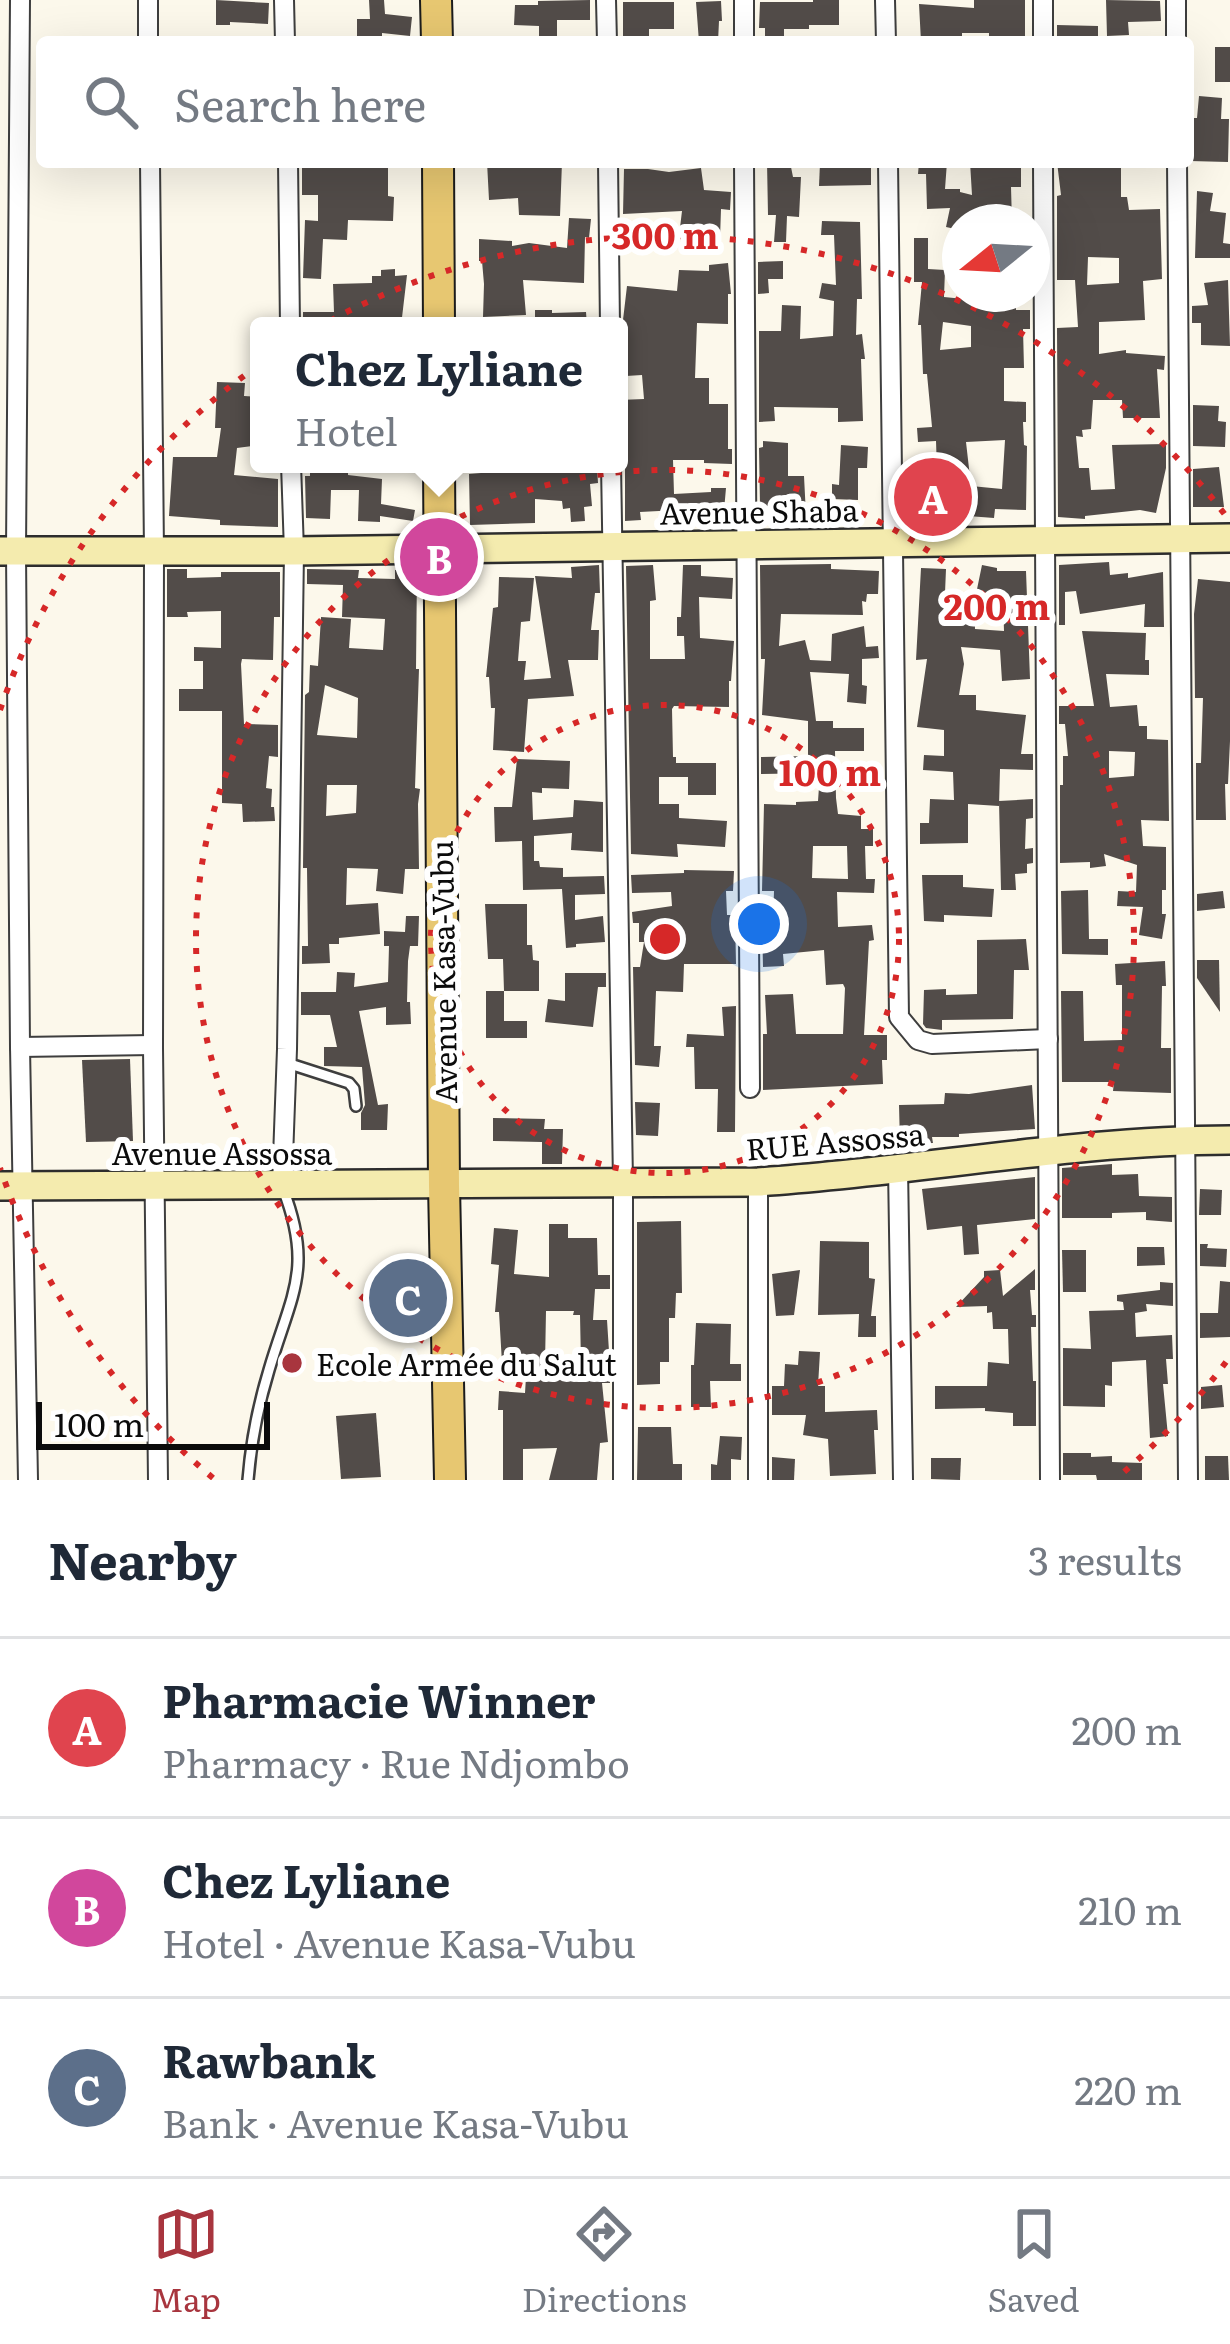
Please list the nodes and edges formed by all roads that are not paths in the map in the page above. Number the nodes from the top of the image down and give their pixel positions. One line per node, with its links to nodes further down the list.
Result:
1 (20, 0): 40 (street)
2 (148, 0): 10 (street)
3 (284, 0): 11 (street)
4 (436, 0): 12 (main road)
5 (606, 0): 13 (street)
6 (744, 0): 14 (street)
7 (886, 0): 15 (street)
8 (1042, 0): 16 (street)
9 (1176, 0): 17 (street)
10 (148, 36)
11 (285, 36)
12 (436, 36)
13 (607, 36)
14 (744, 36)
15 (886, 36)
16 (1043, 36)
17 (1176, 36)
18 (150, 168): 41 (street)
19 (288, 168): 26 (street)
20 (438, 168): 27 (main road)
21 (608, 168): 28 (street)
22 (744, 168): 37 (street)
23 (888, 168): 35 (street)
24 (1043, 168): 34 (street)
25 (1177, 168): 32 (street)
26 (290, 317)
27 (440, 317)
28 (610, 317)
29 (291, 473): 39 (street)
30 (439, 473): 38 (main road, Avenue Kasa-Vubu)
31 (611, 473): 36 (street)
32 (1180, 538): 33 (street, Avenue Shaba); 34 (street, Avenue Shaba); 48 (street)
33 (1230, 538)
34 (1046, 541): 35 (street, Avenue Shaba); 42 (street)
35 (893, 542): 37 (street, Avenue Shaba); 42 (street)
36 (612, 544): 37 (street, Avenue Shaba); 38 (street, Avenue Shaba); 52 (street)
37 (745, 544): 46 (street)
38 (438, 549): 39 (street, Avenue Shaba); 56 (main road, Avenue Kasa-Vubu)
39 (294, 551): 41 (street, Avenue Shaba); 45 (street)
40 (8, 552): 41 (street, Avenue Shaba); 44 (street)
41 (154, 552): 43 (street)
42 (1048, 1039): 50 (street)
43 (153, 1045): 44 (street); 54 (street)
44 (20, 1047): 57 (street)
45 (287, 1063): 47 (lane); 55 (street)
46 (750, 1088)
47 (356, 1106)
48 (1185, 1140): 49 (street, RUE Assossa); 50 (street, RUE Assossa); 66 (street)
49 (1230, 1140)
50 (1048, 1150): 51 (street, RUE Assossa); 65 (street)
51 (898, 1168): 53 (street, RUE Assossa); 64 (street)
52 (622, 1181): 53 (street, RUE Assossa); 56 (street, RUE Assossa); 62 (street)
53 (758, 1182): 63 (street)
54 (157, 1184): 55 (street, Avenue Assossa); 57 (street, Avenue Assossa); 59 (street)
55 (282, 1185): 56 (street, Avenue Assossa); 60 (lane)
56 (444, 1185): 61 (main road, Avenue Kasa-Vubu)
57 (11, 1186): 58 (street)
58 (28, 1480)
59 (158, 1480)
60 (248, 1480)
61 (450, 1480)
62 (623, 1480)
63 (758, 1480)
64 (903, 1480)
65 (1050, 1480)
66 (1188, 1480)

